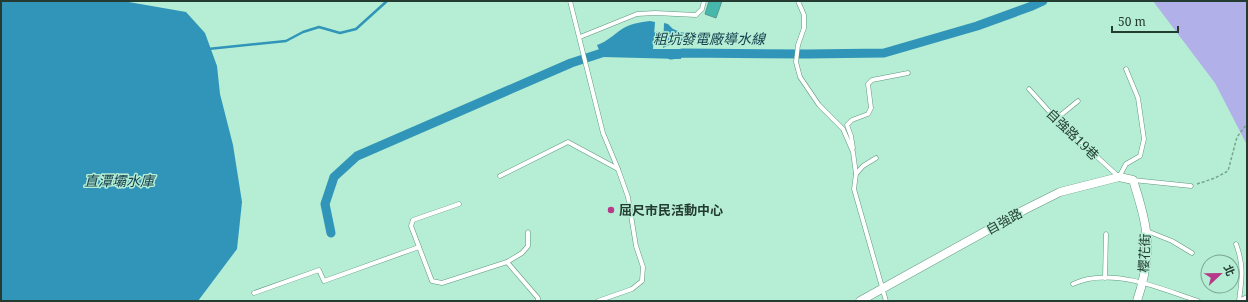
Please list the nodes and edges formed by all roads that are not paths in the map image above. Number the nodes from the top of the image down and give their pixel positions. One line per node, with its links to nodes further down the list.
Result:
1 (570, 1): 4 (lane)
2 (704, 1): 4 (lane)
3 (798, 1): 10 (lane)
4 (580, 37): 12 (lane)
5 (1126, 69): 15 (lane)
6 (908, 73): 10 (lane)
7 (1029, 90): 9 (lane, 自強路19巷)
8 (1078, 101): 9 (lane)
9 (1056, 119): 15 (lane, 自強路19巷)
10 (853, 152): 13 (lane)
11 (876, 158): 13 (lane)
12 (618, 169): 14 (lane); 33 (lane)
13 (856, 174): 29 (lane)
14 (500, 176)
15 (1119, 177): 16 (street, 自強路); 29 (street, 自強路)
16 (1133, 180): 17 (lane); 19 (street, 櫻花街)
17 (1191, 186)
18 (459, 204): 23 (lane)
19 (1146, 231): 24 (lane); 27 (street, 櫻花街)
20 (528, 232): 25 (lane)
21 (1106, 234): 26 (lane)
22 (1236, 244): 38 (lane)
23 (419, 247): 25 (lane); 30 (lane)
24 (1192, 253)
25 (507, 262): 32 (lane)
26 (1105, 278): 27 (lane); 28 (lane)
27 (1142, 283): 36 (street, 櫻花街); 37 (lane)
28 (1073, 284)
29 (883, 288): 34 (street, 自強路); 35 (lane)
30 (254, 293)
31 (1247, 297): 38 (lane)
32 (538, 301)
33 (598, 301)
34 (860, 301)
35 (886, 301)
36 (1137, 301)
37 (1198, 301)
38 (1239, 301)

